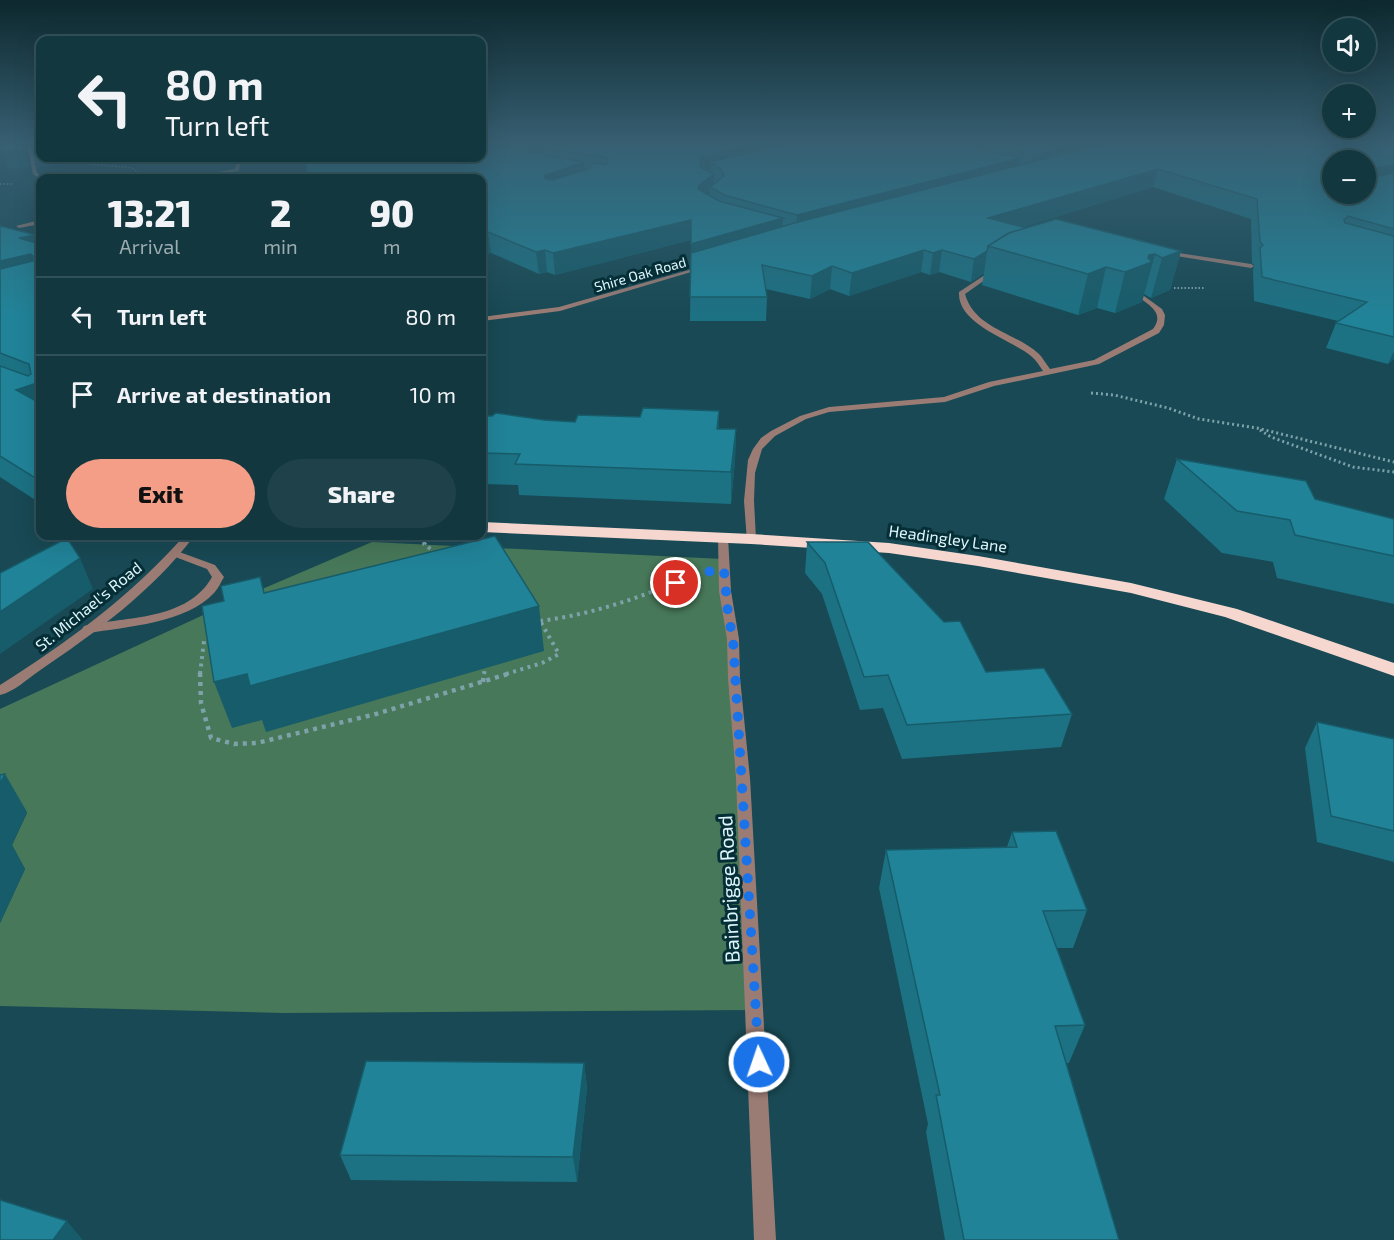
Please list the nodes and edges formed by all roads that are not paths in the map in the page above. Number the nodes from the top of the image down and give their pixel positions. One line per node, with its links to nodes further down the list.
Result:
1 (36, 223): 2 (street)
2 (19, 226)
3 (1156, 252): 6 (street)
4 (714, 265): 8 (street, Shire Oak Road)
5 (1010, 265): 9 (street)
6 (1251, 266)
7 (1142, 297): 9 (street)
8 (486, 318)
9 (1049, 373): 12 (street)
10 (486, 527): 11 (highway, Headingley Lane)
11 (723, 537): 12 (highway, Headingley Lane); 18 (street, Bainbrigge Road)
12 (751, 539): 16 (highway, Headingley Lane)
13 (185, 540): 14 (street, St. Michael's Road)
14 (174, 553): 15 (street, St. Michael's Road); 15 (street)
15 (88, 629): 17 (street, St. Michael's Road)
16 (1394, 670)
17 (0, 691)
18 (765, 1240)

